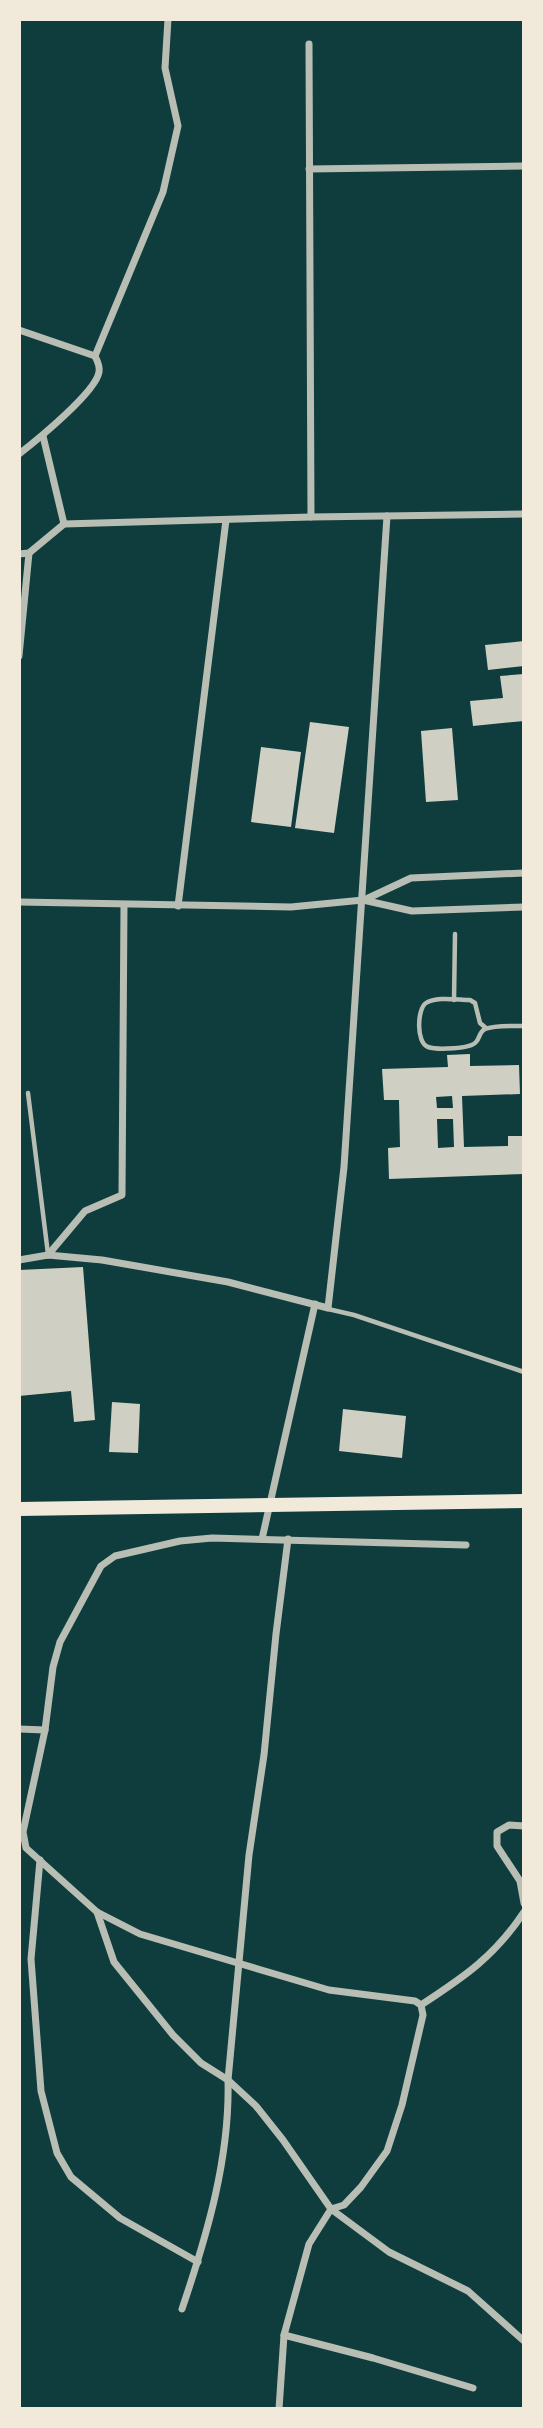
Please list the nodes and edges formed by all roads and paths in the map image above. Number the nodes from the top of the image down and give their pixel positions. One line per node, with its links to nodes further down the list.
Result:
1 (168, 19): 6 (street)
2 (309, 44): 4 (street)
3 (524, 166): 4 (street)
4 (309, 169): 11 (street)
5 (19, 330): 6 (street)
6 (95, 356): 7 (street)
7 (43, 436): 8 (street); 13 (street)
8 (19, 454)
9 (524, 514): 10 (street)
10 (387, 516): 11 (street); 18 (street)
11 (311, 517): 12 (street)
12 (226, 520): 13 (street); 21 (street)
13 (64, 524): 14 (street)
14 (29, 553): 15 (street); 16 (street)
15 (19, 554)
16 (19, 656)
17 (524, 873): 18 (street)
18 (363, 900): 21 (street); 22 (street); 31 (street)
19 (19, 902): 20 (street)
20 (124, 905): 21 (street); 28 (street)
21 (178, 906)
22 (524, 907)
23 (454, 934): 24 (lane)
24 (454, 1000): 26 (lane); 26 (lane)
25 (524, 1026): 26 (lane)
26 (486, 1028)
27 (28, 1093): 28 (lane)
28 (48, 1255): 29 (street); 30 (street)
29 (19, 1260)
30 (315, 1304): 31 (street); 34 (street)
31 (328, 1308): 32 (lane)
32 (524, 1372)
33 (524, 1501): 34 (main road)
34 (268, 1506): 35 (main road); 36 (street)
35 (19, 1509)
36 (262, 1539): 37 (street); 40 (street)
37 (288, 1539): 38 (street); 46 (street)
38 (466, 1545)
39 (19, 1729): 40 (street)
40 (45, 1730): 42 (street)
41 (524, 1826): 43 (street)
42 (40, 1860): 44 (street); 50 (street)
43 (524, 1903)
44 (97, 1912): 46 (street); 48 (street)
45 (524, 1912): 47 (street)
46 (240, 1964): 47 (street); 48 (street)
47 (422, 2005): 49 (street)
48 (228, 2080): 49 (street); 50 (street)
49 (331, 2209): 52 (street); 53 (street)
50 (198, 2262): 51 (street)
51 (183, 2309)
52 (284, 2335): 54 (street); 55 (street)
53 (524, 2341)
54 (473, 2388)
55 (279, 2409)

